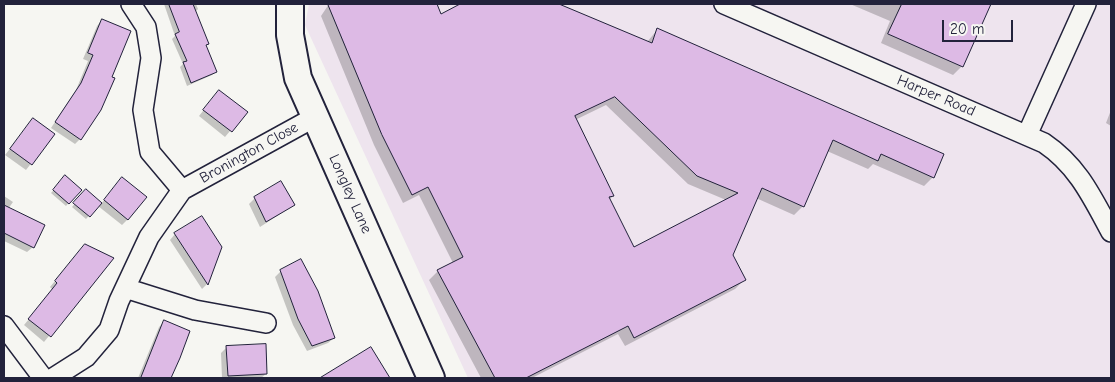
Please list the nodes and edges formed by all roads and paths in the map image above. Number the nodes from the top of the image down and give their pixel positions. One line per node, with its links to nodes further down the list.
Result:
1 (131, 4): 7 (street, Bronington Close)
2 (290, 4): 5 (main road, Longley Lane)
3 (724, 4): 6 (street, Harper Road)
4 (1086, 4): 6 (street)
5 (316, 117): 7 (street, Bronington Close); 14 (main road, Longley Lane)
6 (1027, 136): 8 (street, Harper Road)
7 (182, 190): 9 (street, Bronington Close)
8 (1111, 232)
9 (125, 288): 10 (street); 13 (street, Bronington Close)
10 (266, 323)
11 (4, 326): 12 (street)
12 (43, 378)
13 (53, 378)
14 (432, 378)

